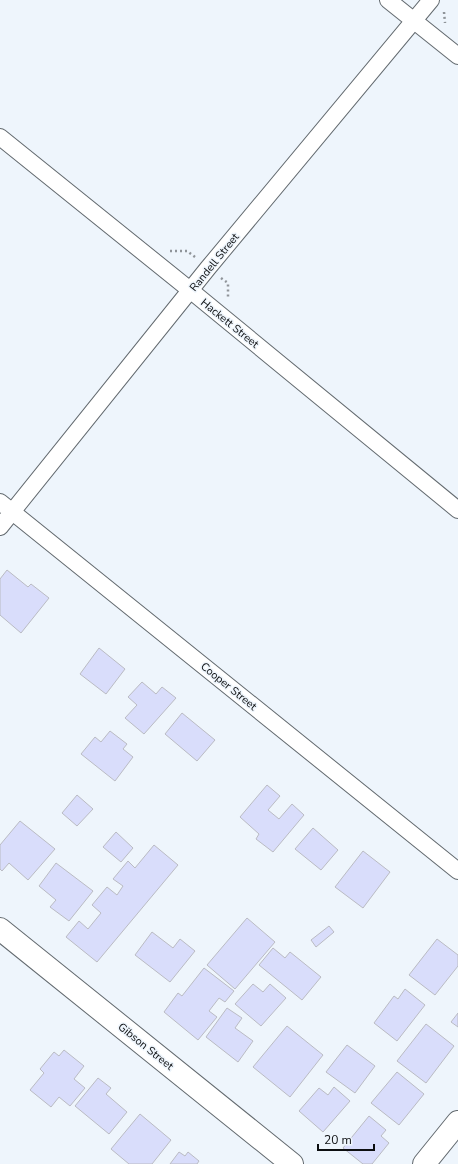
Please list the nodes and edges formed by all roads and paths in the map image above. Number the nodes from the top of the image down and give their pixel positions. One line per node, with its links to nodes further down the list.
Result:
1 (388, 0): 4 (street)
2 (431, 0): 4 (street, Randell Street)
3 (444, 10): 5 (path)
4 (415, 21): 6 (street); 8 (street, Randell Street)
5 (446, 26)
6 (458, 56)
7 (0, 137): 8 (street, Hackett Street)
8 (190, 290): 9 (street, Randell Street); 10 (street, Hackett Street)
9 (6, 507): 11 (street, Randell Street); 12 (street, Cooper Street)
10 (458, 510)
11 (0, 527)
12 (458, 871)
13 (0, 929): 15 (street, Gibson Street)
14 (458, 1122): 16 (street)
15 (292, 1164)
16 (424, 1164)

